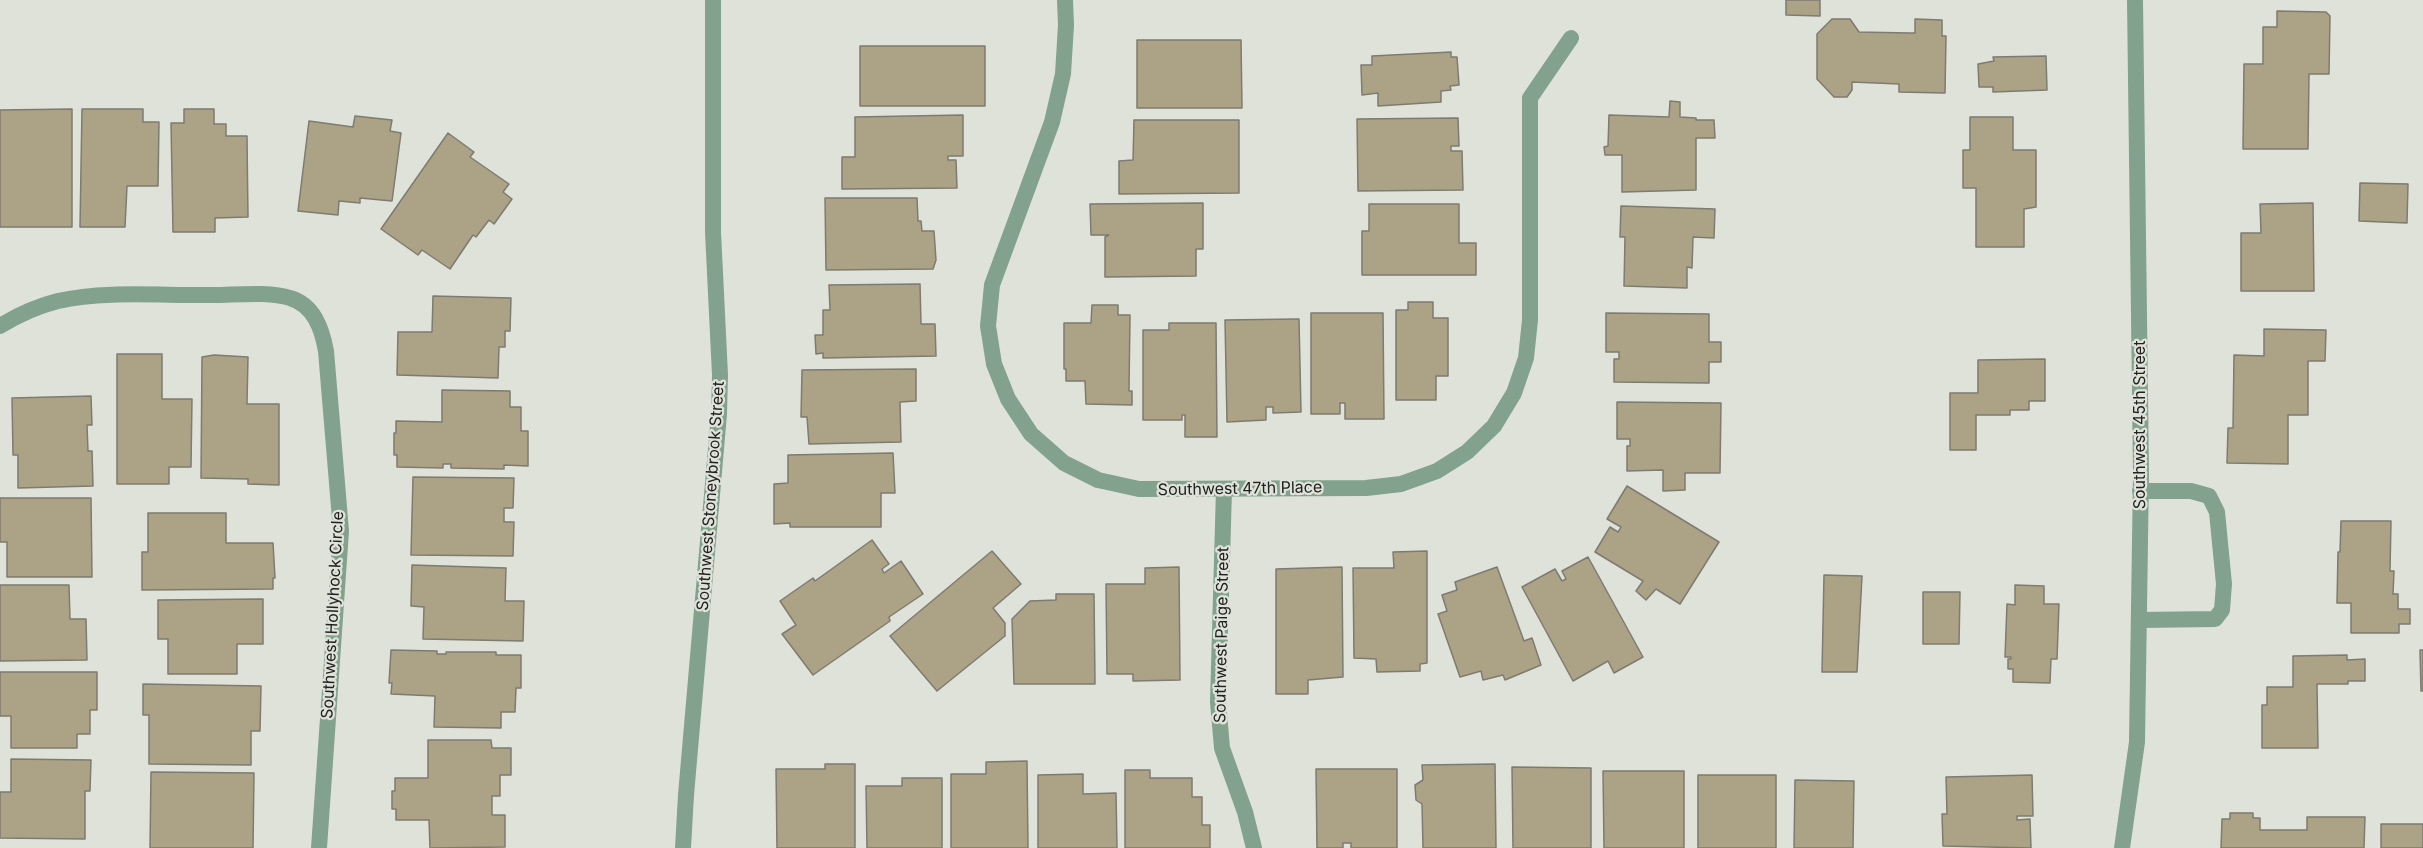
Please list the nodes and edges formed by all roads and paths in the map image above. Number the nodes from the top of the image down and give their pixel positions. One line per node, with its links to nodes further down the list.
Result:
1 (713, 0): 10 (street, Southwest Stoneybrook Street)
2 (1065, 0): 6 (street, Southwest 47th Place)
3 (2135, 0): 7 (street, Southwest 45th Street)
4 (1571, 38): 6 (street, Southwest 47th Place)
5 (0, 326): 9 (street, Southwest Hollyhock Circle)
6 (1224, 489): 11 (street, Southwest Paige Street)
7 (2140, 491): 8 (street, Southwest 45th Street); 8 (street)
8 (2139, 620): 12 (street, Southwest 45th Street)
9 (319, 848)
10 (683, 848)
11 (1254, 848)
12 (2122, 848)

